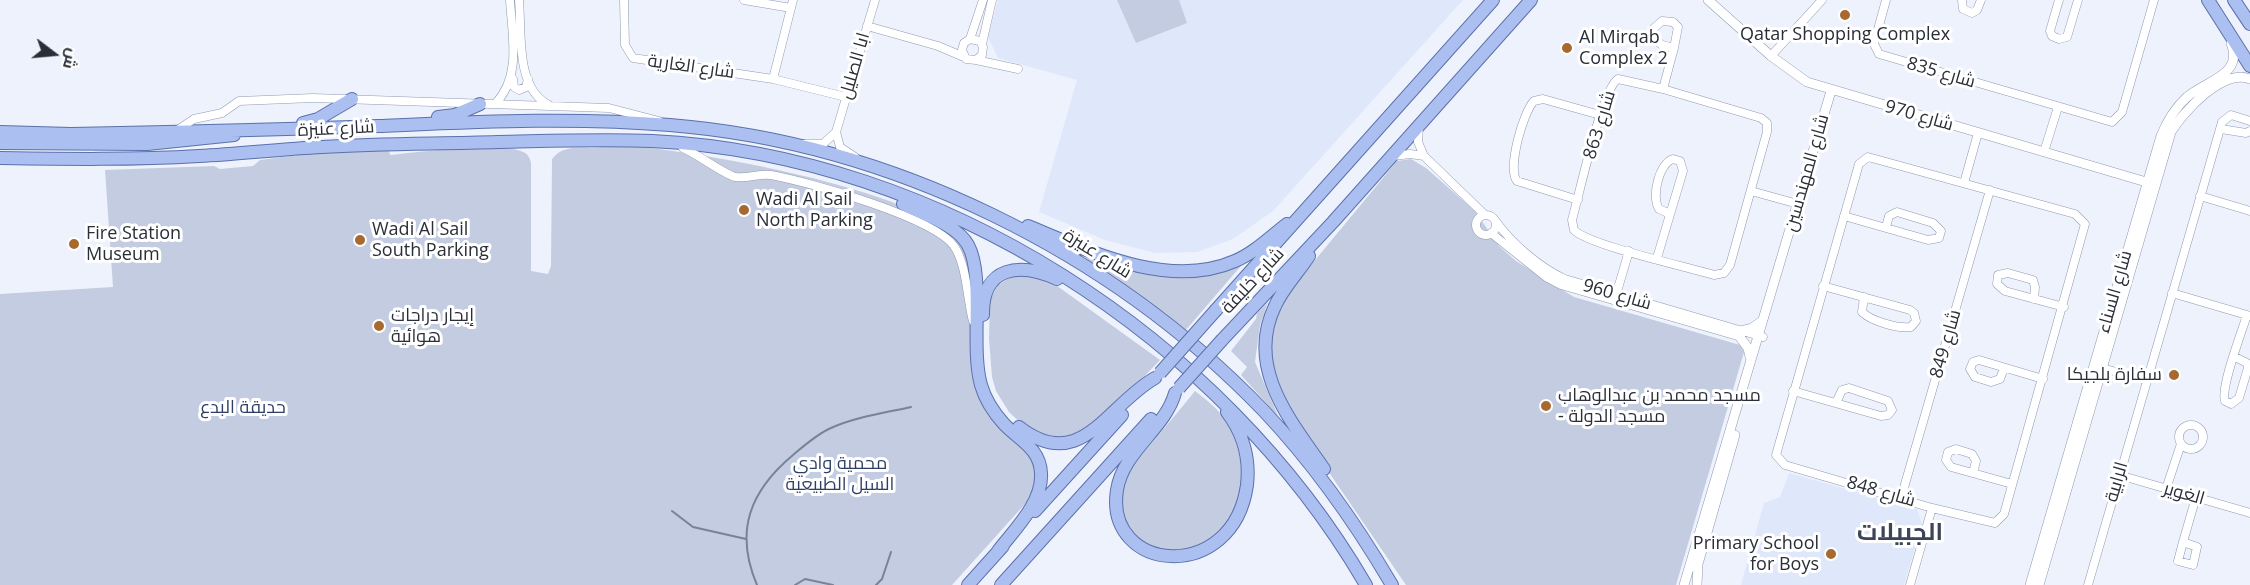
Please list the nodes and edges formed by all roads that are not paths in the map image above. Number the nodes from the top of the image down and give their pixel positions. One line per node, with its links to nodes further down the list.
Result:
1 (510, 0): 35 (street)
2 (519, 0): 36 (street)
3 (624, 0): 37 (street, شارع الغارية)
4 (749, 0): 21 (street)
5 (875, 0): 23 (street, ابا الصليل)
6 (983, 0): 25 (street)
7 (992, 0): 26 (street)
8 (1493, 0): 78 (main road, شارع خليفة)
9 (1531, 0): 49 (main road, شارع خليفة)
10 (1708, 0): 29 (street, شارع 970)
11 (1822, 0): 29 (street)
12 (1886, 0): 47 (street, شارع 835)
13 (1962, 0): 14 (street)
14 (1981, 0)
15 (2059, 0): 16 (street)
16 (2078, 0)
17 (2154, 0): 47 (street, شارع 835)
18 (2208, 0): 24 (main road)
19 (2234, 0): 22 (main road)
20 (2243, 0): 22 (main road)
21 (792, 4): 37 (street)
22 (2249, 22)
23 (867, 26): 27 (street); 42 (street, ابا الصليل)
24 (2227, 29): 33 (main road); 39 (street, شارع السناء)
25 (968, 40): 26 (street); 27 (street); 30 (street)
26 (983, 45): 31 (street); 32 (street)
27 (938, 46): 30 (street)
28 (1674, 48): 40 (street)
29 (1771, 56): 41 (street, شارع 970)
30 (964, 57): 31 (street)
31 (976, 60): 32 (street)
32 (1004, 66): 34 (street)
33 (2250, 66)
34 (1018, 69)
35 (513, 71): 36 (street); 45 (street)
36 (528, 78): 46 (street)
37 (773, 79): 42 (street, شارع الغارية)
38 (2250, 79): 39 (street, شارع السناء)
39 (2214, 84): 72 (street, شارع السناء)
40 (1663, 89): 48 (street, شارع 863); 75 (street, شارع 863)
41 (1831, 91): 62 (street, شارع 970); 79 (street, شارع المهندسين)
42 (846, 97): 61 (street, ابا الصليل)
43 (352, 99): 44 (street, شارع عنيزة); 54 (main road); 57 (street, شارع عنيزة)
44 (480, 104): 45 (street, شارع عنيزة); 52 (main road)
45 (495, 104): 46 (street, شارع عنيزة)
46 (550, 106): 53 (street, شارع عنيزة)
47 (2058, 107): 66 (street)
48 (1600, 115): 77 (street, شارع 863); 77 (street)
49 (1422, 119): 67 (street); 68 (main road, شارع خليفة)
50 (2250, 121): 55 (street)
51 (0, 124): 60 (main road)
52 (425, 124): 53 (main road, شارع عنيزة); 54 (main road, شارع عنيزة)
53 (672, 125): 65 (main road, شارع عنيزة)
54 (294, 129): 56 (main road, شارع عنيزة)
55 (2221, 129): 58 (street); 76 (street, الرابية)
56 (245, 130): 57 (main road, شارع عنيزة); 64 (main road)
57 (176, 131): 60 (main road, شارع عنيزة)
58 (2250, 131)
59 (0, 132): 60 (main road, شارع عنيزة)
60 (20, 132)
61 (836, 132): 65 (street); 70 (street)
62 (1978, 133): 66 (street, شارع 970); 71 (street)
63 (674, 143): 69 (main road, شارع عنيزة); 73 (main road, شارع عنيزة); 102 (street, شارع عنيزة)
64 (0, 144)
65 (797, 146): 70 (main road, شارع عنيزة)
66 (2044, 152): 72 (street, شارع 970)
67 (1424, 156): 68 (street); 81 (street)
68 (1389, 157): 86 (main road, شارع خليفة)
69 (0, 158)
70 (866, 165): 84 (main road, شارع عنيزة)
71 (1964, 183): 74 (street, شارع 848); 83 (street, شارع 848)
72 (2151, 184): 106 (street, شارع السناء)
73 (880, 189): 95 (main road, شارع عنيزة); 102 (main road)
74 (1990, 190): 98 (street, شارع 848); 121 (street, شارع 849)
75 (1751, 191): 79 (street); 91 (street, شارع 863)
76 (2200, 196): 80 (street); 93 (street, الرابية)
77 (1578, 200): 89 (street, شارع 863)
78 (1313, 202): 84 (main road); 108 (main road, شارع خليفة, bridge)
79 (1798, 204): 90 (street, شارع المهندسين)
80 (2250, 211)
81 (1484, 214): 85 (street); 88 (street)
82 (1670, 214): 82 (street); 91 (street)
83 (1844, 216): 87 (street); 92 (street, شارع 848)
84 (997, 218): 122 (main road, شارع عنيزة)
85 (1495, 220): 88 (street); 94 (street, شارع 960)
86 (1333, 222): 112 (main road, شارع خليفة, bridge); 122 (main road)
87 (1886, 227): 87 (street)
88 (1491, 233): 101 (street, شارع 960)
89 (1629, 251): 91 (street, شارع 863); 94 (street)
90 (1783, 256): 100 (street, شارع المهندسين); 103 (street, شارع المهندسين)
91 (1657, 258)
92 (1823, 286): 96 (street); 113 (street, شارع 848)
93 (2172, 292): 99 (street); 110 (street, الرابية)
94 (1616, 295): 101 (street, شارع 960)
95 (1096, 297): 108 (main road); 111 (main road, شارع عنيزة)
96 (1864, 297): 96 (street)
97 (2034, 299): 97 (street); 98 (street)
98 (2064, 307): 109 (street, شارع 848)
99 (2249, 316): 104 (street)
100 (1762, 321): 101 (street); 103 (street, شارع المهندسين)
101 (1740, 334): 103 (street, شارع 960); 105 (street)
102 (976, 335): 126 (main road)
103 (1759, 338): 105 (street, شارع المهندسين); 132 (street, شارع المهندسين)
104 (2235, 357): 104 (street)
105 (1749, 363): 131 (street, شارع المهندسين)
106 (2098, 367): 110 (street); 134 (street, شارع السناء); 135 (street, شارع السناء)
107 (2004, 368): 109 (street)
108 (1158, 375): 126 (main road, شارع خليفة)
109 (2043, 379): 118 (street, شارع 848)
110 (2146, 380): 117 (street, الرابية)
111 (1207, 385): 112 (main road); 129 (main road, شارع عنيزة)
112 (1177, 391): 128 (main road, شارع خليفة)
113 (1793, 391): 114 (street); 121 (street, شارع 848)
114 (1836, 403): 114 (street)
115 (2181, 444): 119 (street)
116 (1973, 472): 118 (street)
117 (2119, 475): 119 (street, الغوير); 136 (street, الرابية)
118 (2012, 483): 123 (street, شارع 848)
119 (2166, 489): 120 (street, الغوير)
120 (2196, 497): 124 (street, الغوير); 125 (street)
121 (1901, 498): 123 (street, شارع 848)
122 (1340, 502): 130 (main road, شارع عنيزة)
123 (1932, 508): 133 (street)
124 (2250, 513)
125 (2182, 542)
126 (998, 551): 127 (main road, شارع خليفة)
127 (968, 585)
128 (1001, 585)
129 (1366, 585)
130 (1392, 585)
131 (1684, 585)
132 (1697, 585)
133 (1910, 585)
134 (2030, 585)
135 (2039, 585)
136 (2088, 585)

